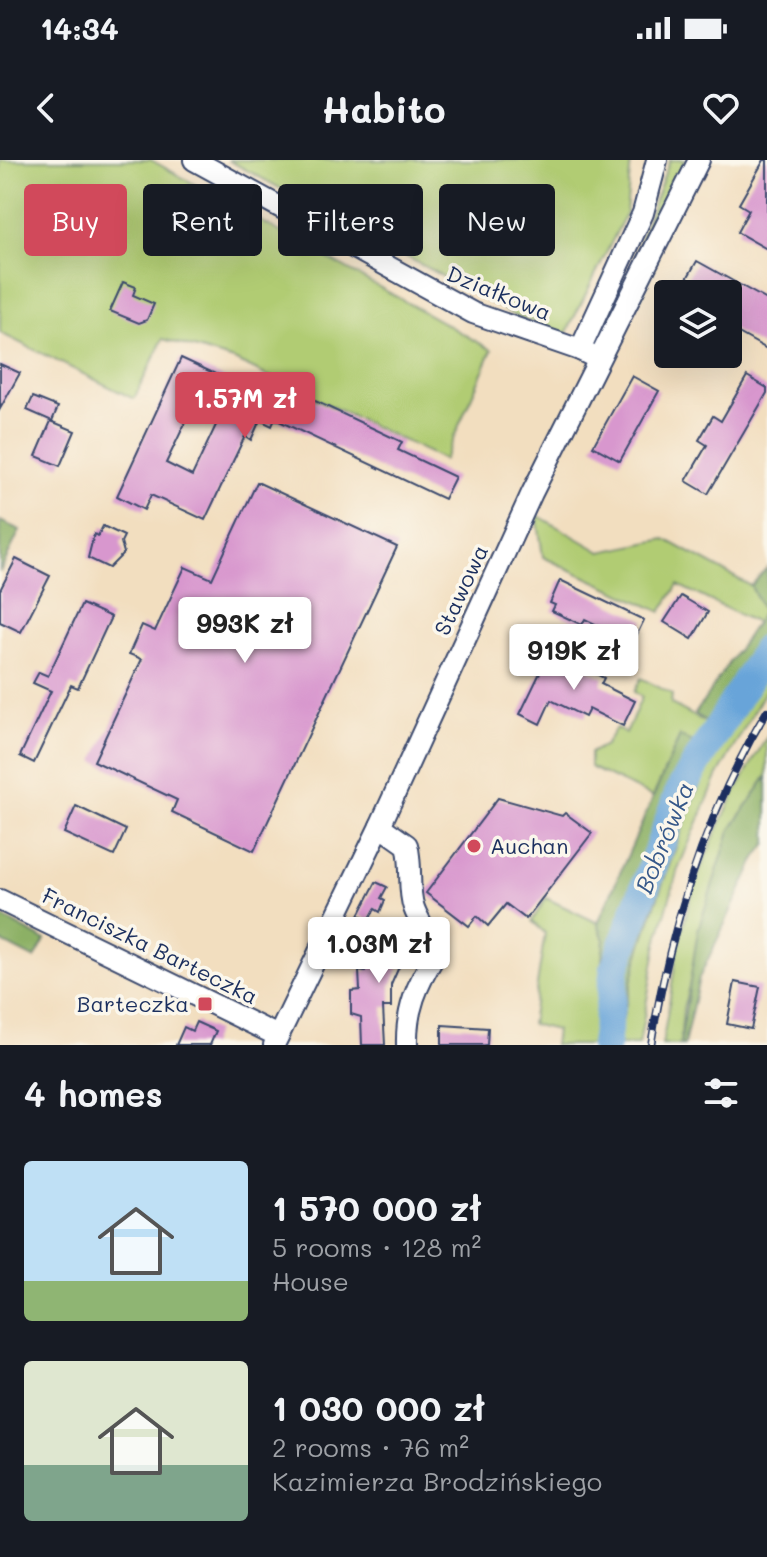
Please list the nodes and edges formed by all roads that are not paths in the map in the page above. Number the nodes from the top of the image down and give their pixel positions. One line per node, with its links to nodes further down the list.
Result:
1 (194, 160): 4 (street, Działkowa)
2 (657, 160): 4 (street)
3 (699, 160): 5 (street, Stawowa)
4 (580, 350): 5 (street, Działkowa)
5 (599, 360): 6 (street, Stawowa)
6 (380, 826): 8 (street, Stawowa); 9 (street)
7 (0, 900): 8 (street, Franciszka Barteczka)
8 (276, 1040)
9 (407, 1045)

